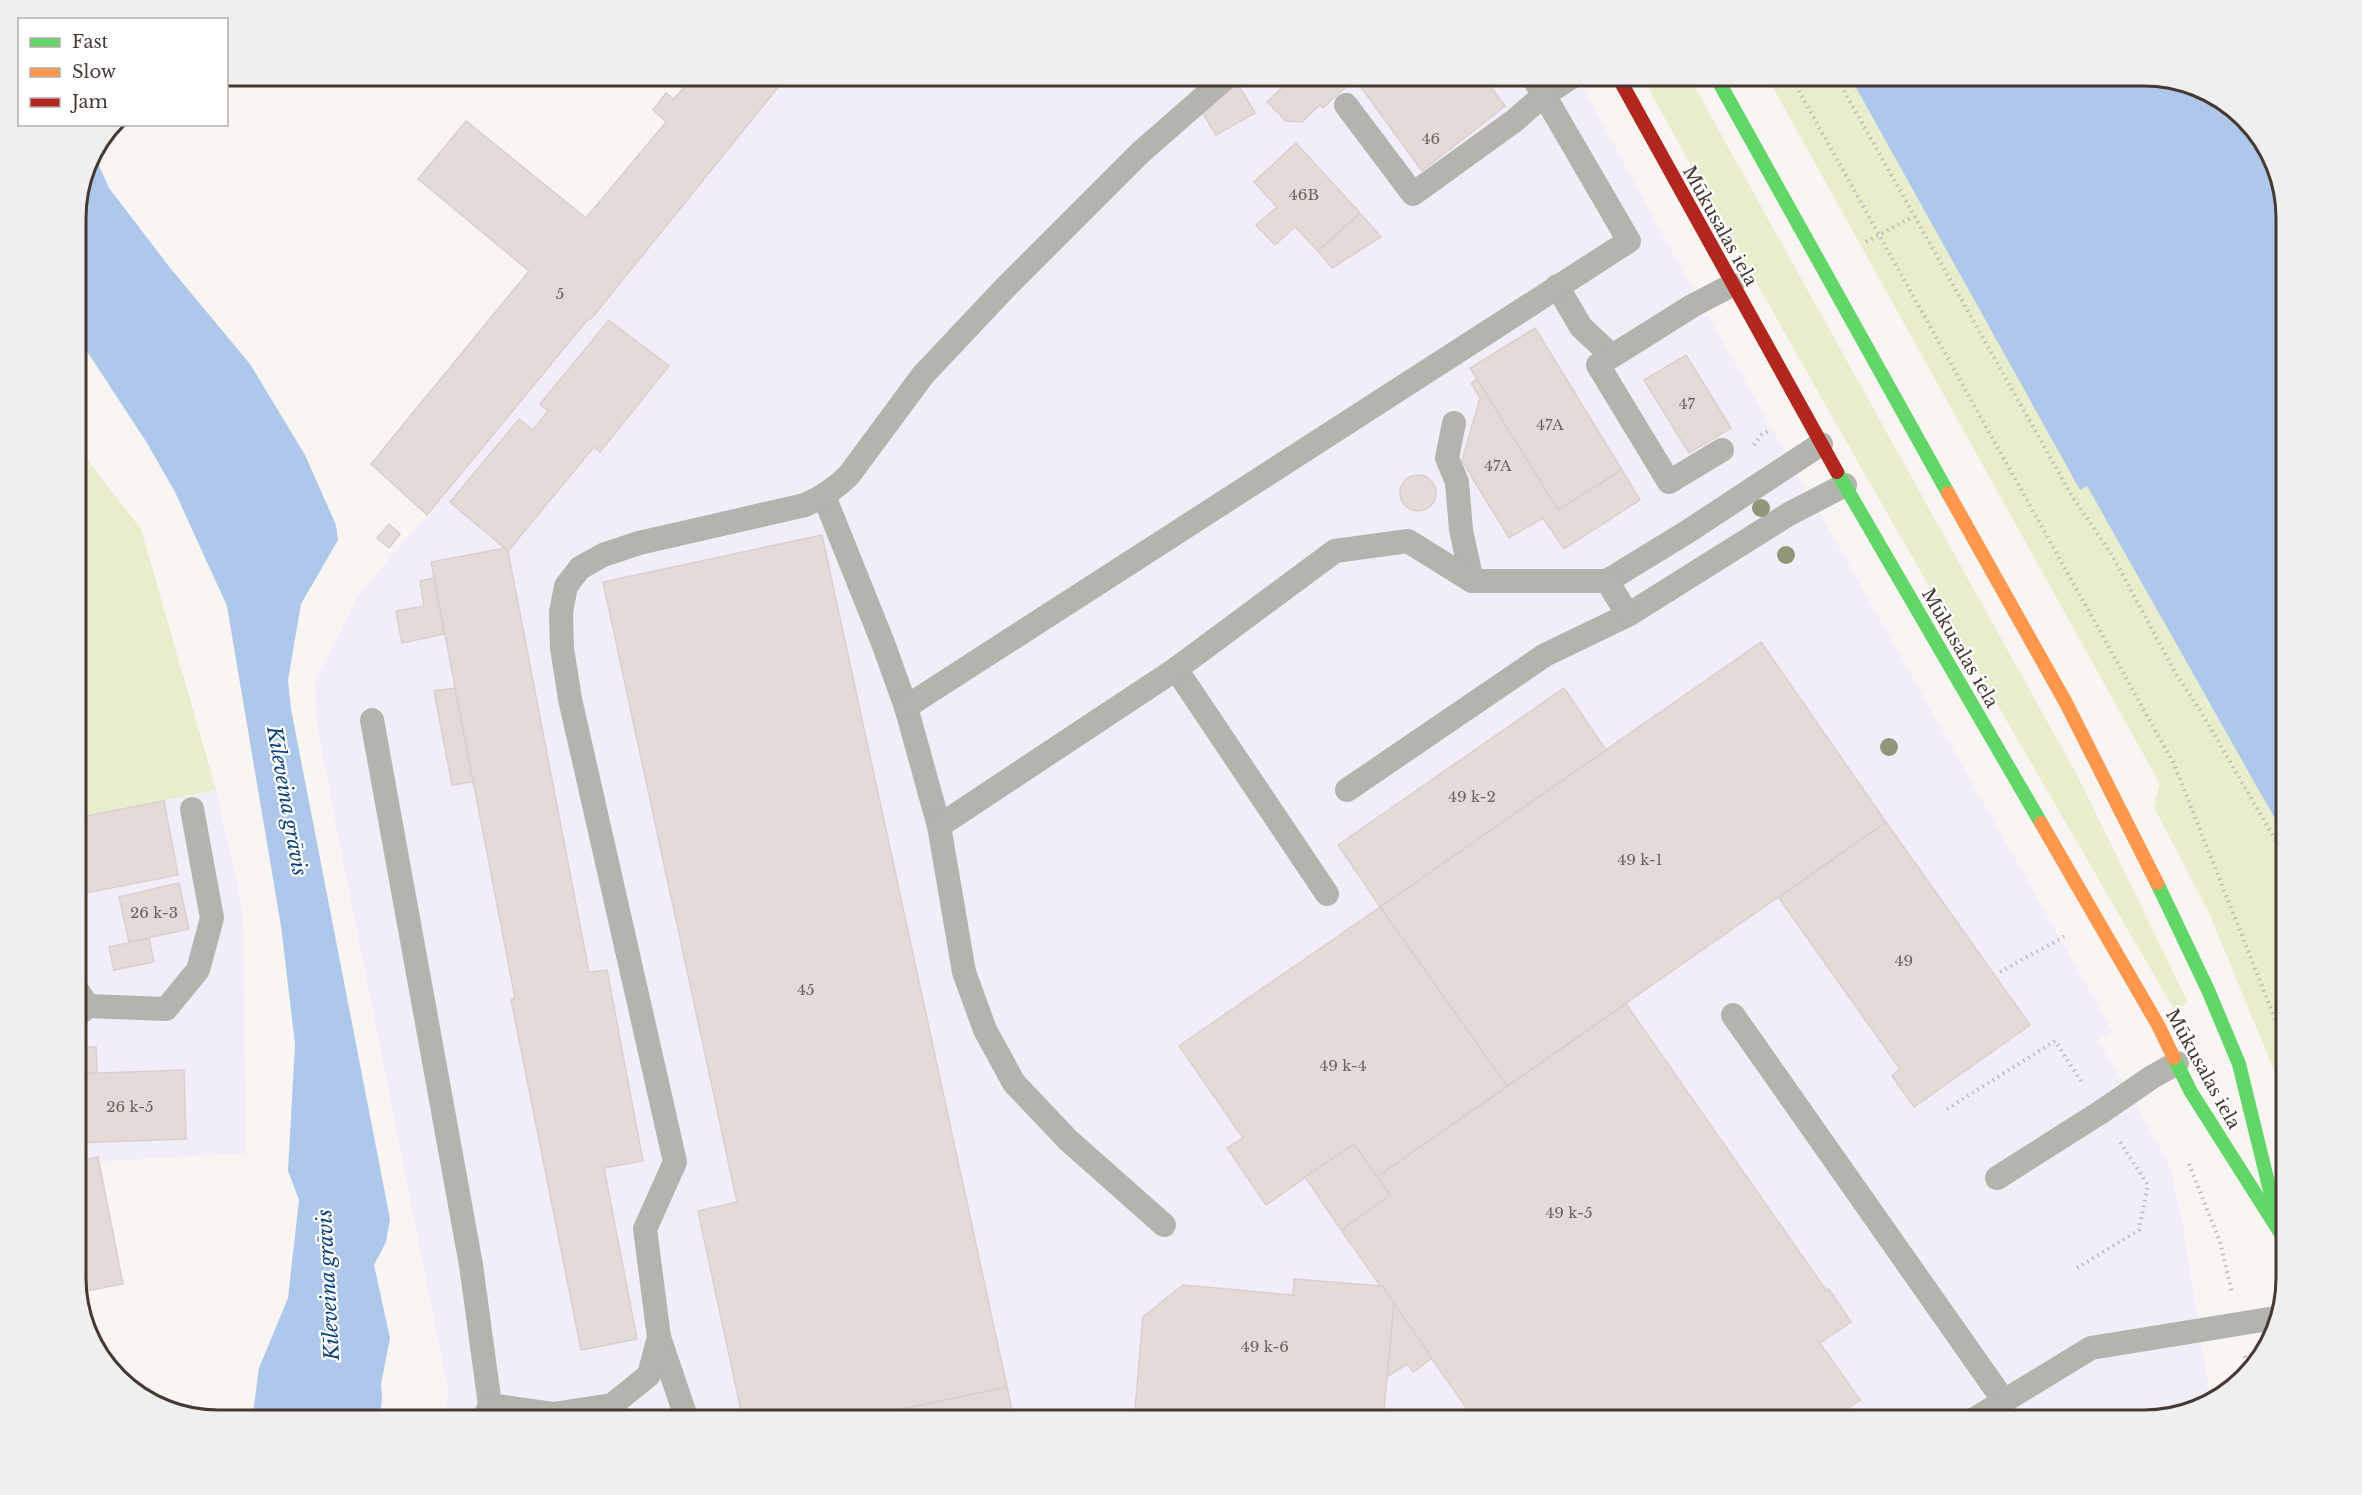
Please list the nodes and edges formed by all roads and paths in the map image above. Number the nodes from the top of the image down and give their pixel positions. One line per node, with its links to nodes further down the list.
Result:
1 (1217, 85): 20 (lane)
2 (1538, 85): 8 (lane)
3 (1560, 85): 8 (lane)
4 (1623, 85): 13 (main road, Mūkusalas iela)
5 (1721, 85): 41 (main road, Mūkusalas iela)
6 (1796, 85): 11 (path)
7 (1840, 85): 10 (path)
8 (1545, 95): 9 (lane); 14 (lane)
9 (1346, 105)
10 (1914, 216): 11 (path); 30 (path)
11 (1879, 234): 12 (path); 36 (path)
12 (1866, 242)
13 (1732, 285): 15 (lane); 17 (main road, Mūkusalas iela)
14 (1557, 286): 15 (lane); 25 (lane)
15 (1612, 356): 18 (lane)
16 (1454, 423): 21 (lane)
17 (1821, 444): 19 (main road, Mūkusalas iela); 22 (lane)
18 (1722, 450)
19 (1845, 485): 23 (lane); 37 (main road, Mūkusalas iela)
20 (824, 496): 25 (lane); 46 (lane)
21 (1472, 580): 22 (lane); 24 (lane)
22 (1607, 581): 23 (lane)
23 (1628, 615): 27 (lane)
24 (1176, 669): 29 (lane); 31 (lane)
25 (906, 707): 29 (lane)
26 (372, 720): 48 (lane)
27 (1347, 790)
28 (192, 809): 34 (lane)
29 (939, 826): 42 (lane)
30 (2276, 841)
31 (1327, 894)
32 (2073, 931): 33 (path)
33 (2000, 972)
34 (86, 1003)
35 (1733, 1015): 47 (lane)
36 (2276, 1021)
37 (2177, 1063): 39 (lane); 43 (main road, Mūkusalas iela)
38 (1947, 1109): 39 (path)
39 (2101, 1112): 40 (lane); 44 (path)
40 (1997, 1178)
41 (2276, 1215)
42 (1164, 1225)
43 (2276, 1229)
44 (2077, 1268)
45 (2269, 1319): 47 (lane)
46 (659, 1336): 49 (lane); 50 (lane)
47 (2004, 1401): 51 (lane)
48 (487, 1410)
49 (579, 1410)
50 (684, 1410)
51 (1990, 1410)

